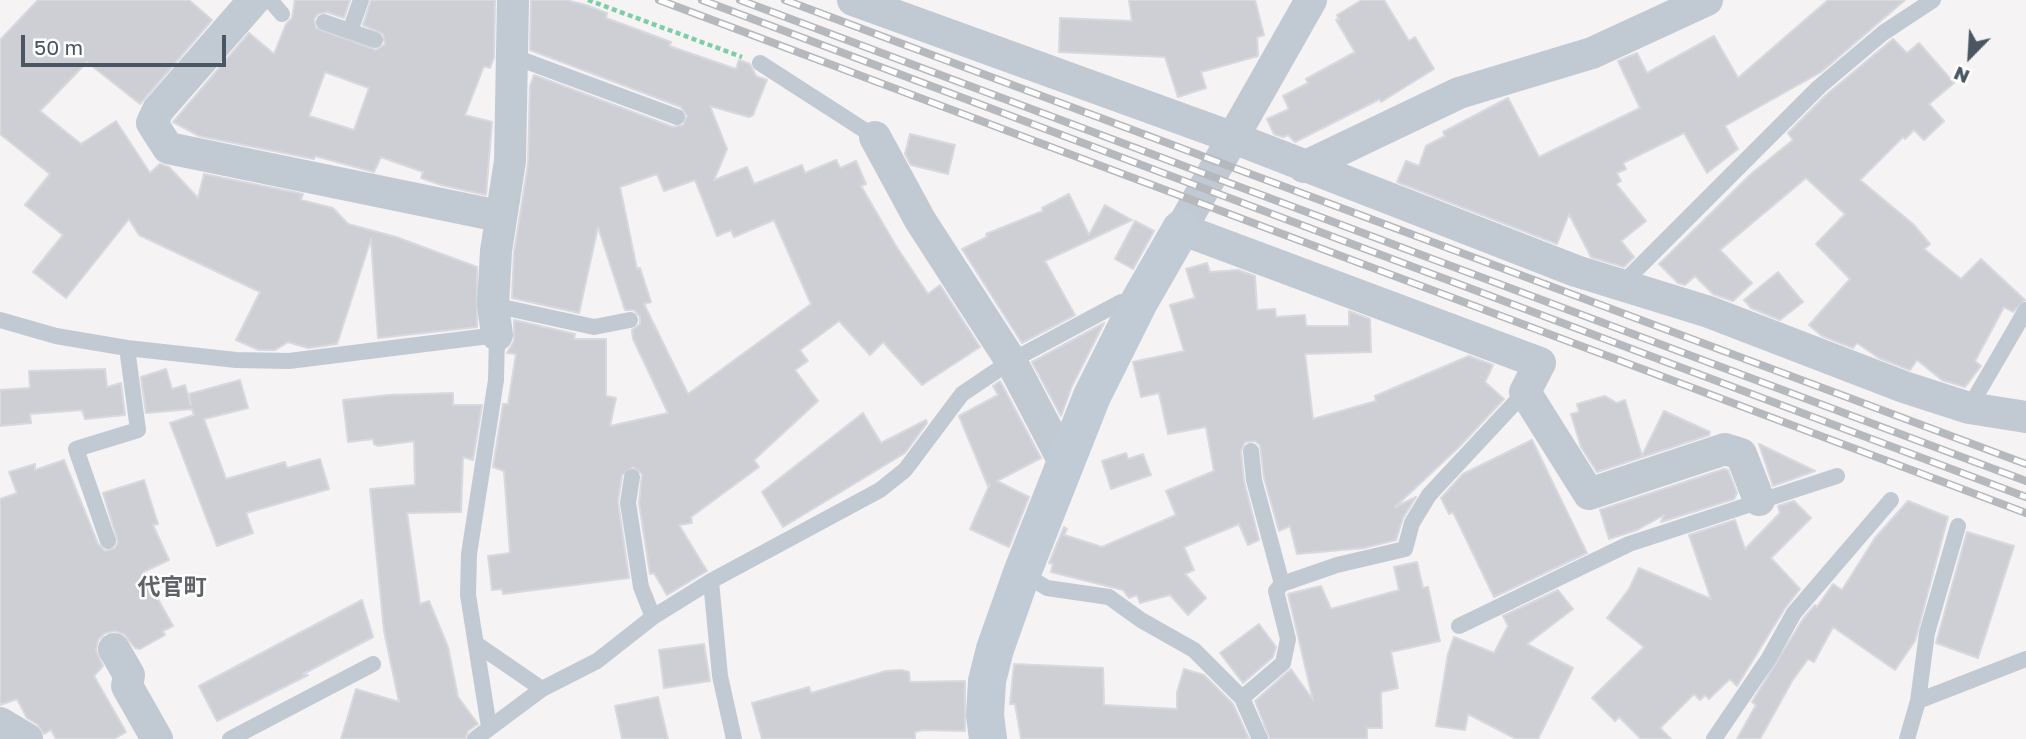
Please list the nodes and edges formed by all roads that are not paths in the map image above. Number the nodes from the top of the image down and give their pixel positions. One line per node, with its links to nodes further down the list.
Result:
1 (254, 0): 20 (street)
2 (270, 0): 10 (lane)
3 (361, 0): 12 (lane)
4 (513, 0): 14 (street)
5 (853, 0): 9 (street)
6 (1311, 0): 18 (street)
7 (1708, 0): 19 (street)
8 (1933, 0): 22 (lane)
9 (890, 7): 18 (street)
10 (282, 15)
11 (324, 22): 12 (lane)
12 (349, 31): 13 (lane)
13 (375, 40)
14 (512, 56): 16 (lane); 20 (street)
15 (760, 63): 17 (lane)
16 (677, 117)
17 (875, 137): 30 (street)
18 (1234, 138): 19 (street); 21 (street)
19 (1304, 167): 22 (street)
20 (499, 216): 24 (street)
21 (1181, 229): 23 (street); 31 (street)
22 (1621, 285): 32 (street)
23 (1139, 302): 30 (lane); 35 (street)
24 (493, 304): 27 (lane); 28 (street)
25 (2026, 310): 32 (lane)
26 (0, 320): 29 (lane)
27 (630, 320)
28 (496, 335): 29 (lane); 47 (lane)
29 (127, 348): 41 (lane)
30 (1011, 361): 35 (street); 43 (lane)
31 (1525, 392): 38 (street); 44 (lane)
32 (1969, 408): 33 (street)
33 (2026, 417)
34 (1251, 451): 44 (lane)
35 (1064, 462): 42 (street)
36 (1837, 475): 38 (lane)
37 (632, 477): 45 (lane)
38 (1759, 500): 46 (lane)
39 (1891, 500): 63 (lane)
40 (1958, 526): 53 (lane)
41 (108, 541)
42 (1022, 573): 52 (lane); 61 (street)
43 (711, 581): 45 (lane); 60 (lane)
44 (1282, 584): 52 (lane)
45 (653, 617): 51 (lane)
46 (1459, 626)
47 (478, 645): 51 (lane); 55 (lane)
48 (114, 649): 57 (street)
49 (2026, 659): 53 (lane)
50 (373, 664): 58 (lane)
51 (542, 689): 55 (lane)
52 (1242, 698): 62 (lane)
53 (1919, 701): 64 (lane)
54 (0, 723): 56 (street)
55 (489, 727): 59 (lane)
56 (27, 739)
57 (157, 739)
58 (230, 739)
59 (475, 739)
60 (734, 739)
61 (988, 739)
62 (1260, 739)
63 (1714, 739)
64 (1907, 739)

